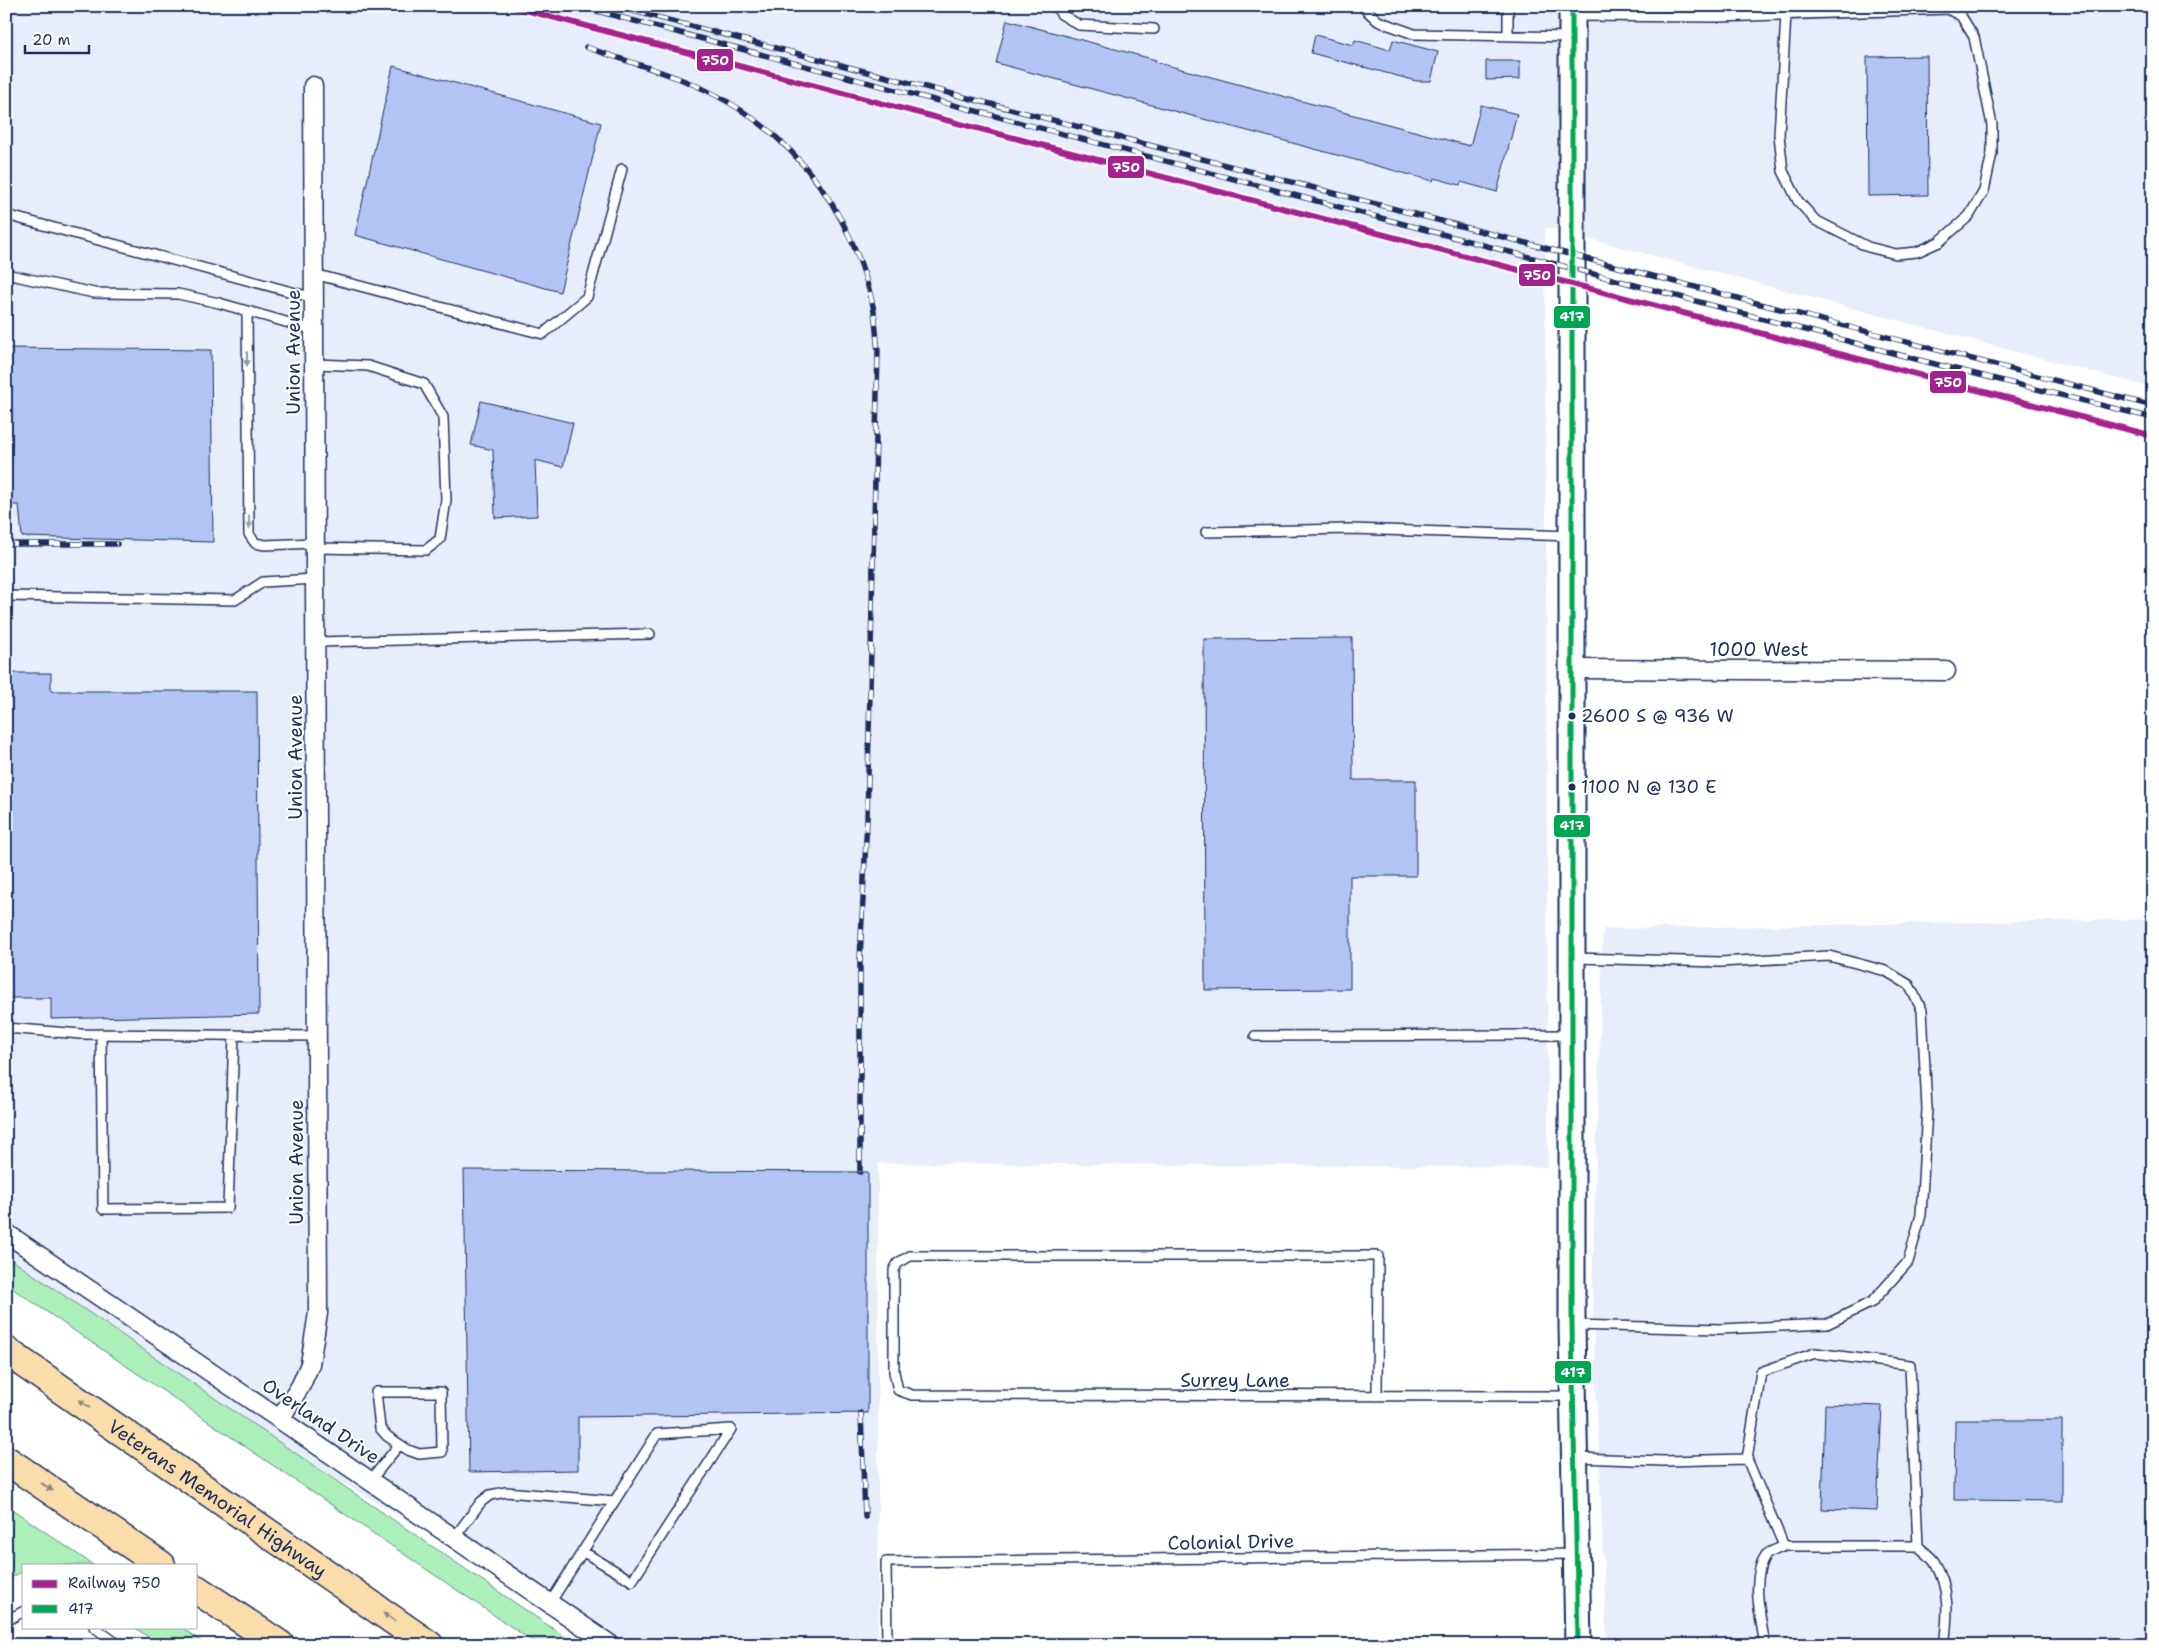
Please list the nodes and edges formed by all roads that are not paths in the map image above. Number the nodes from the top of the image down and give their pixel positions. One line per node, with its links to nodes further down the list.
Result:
1 (1056, 6): 8 (lane)
2 (1362, 6): 9 (lane)
3 (1508, 6): 9 (lane)
4 (1718, 6): 6 (lane)
5 (1786, 15): 5 (lane); 6 (lane)
6 (1718, 17): 7 (lane)
7 (1572, 20): 9 (lane); 20 (main road)
8 (1154, 29)
9 (1508, 36)
10 (313, 86): 14 (street, Union Avenue)
11 (622, 169): 14 (lane)
12 (6, 215): 15 (lane)
13 (6, 274): 16 (lane)
14 (314, 274): 15 (street, Union Avenue)
15 (314, 298): 17 (street, Union Avenue)
16 (247, 311): 17 (lane); 21 (lane, one-way to 21)
17 (314, 330): 18 (street, Union Avenue)
18 (314, 364): 21 (street, Union Avenue); 21 (lane)
19 (1206, 532): 20 (lane)
20 (1572, 536): 26 (main road)
21 (315, 546): 22 (street, Union Avenue)
22 (315, 579): 23 (lane); 25 (street, Union Avenue)
23 (6, 596)
24 (650, 634): 25 (lane)
25 (316, 642): 33 (street, Union Avenue)
26 (1572, 669): 27 (street, 1000 West); 28 (main road)
27 (1946, 672)
28 (1572, 958): 32 (main road); 36 (lane)
29 (6, 1028): 30 (lane)
30 (101, 1034): 31 (lane); 31 (lane)
31 (234, 1035): 33 (lane)
32 (1572, 1035): 34 (lane); 36 (main road)
33 (317, 1036): 40 (street, Union Avenue)
34 (1255, 1036)
35 (6, 1233): 40 (street, Overland Drive)
36 (1572, 1325): 39 (main road)
37 (6, 1351): 62 (highway, Veterans Memorial Highway, one-way to 37)
38 (1378, 1396): 38 (lane, Surrey Lane); 39 (lane, Surrey Lane)
39 (1572, 1396): 42 (main road)
40 (280, 1419): 45 (street, Overland Drive)
41 (399, 1445): 41 (lane); 45 (lane)
42 (1574, 1458): 43 (lane); 51 (main road)
43 (1747, 1459): 48 (lane); 49 (lane)
44 (6, 1460): 52 (highway, one-way to 52)
45 (370, 1481): 47 (street, Overland Drive)
46 (614, 1501): 47 (lane); 50 (lane); 50 (lane)
47 (454, 1538): 55 (street, Overland Drive)
48 (1784, 1546): 49 (lane); 66 (lane)
49 (1918, 1546): 67 (lane)
50 (582, 1552): 55 (lane)
51 (1576, 1554): 64 (lane, Colonial Drive); 65 (main road)
52 (160, 1564)
53 (198, 1590): 61 (highway)
54 (198, 1591): 60 (highway)
55 (550, 1603): 63 (street, Overland Drive)
56 (22, 1612): 57 (lane)
57 (6, 1621)
58 (95, 1628): 59 (lane)
59 (120, 1645)
60 (266, 1645)
61 (280, 1645)
62 (429, 1645)
63 (612, 1645)
64 (887, 1645)
65 (1578, 1645)
66 (1765, 1645)
67 (1944, 1645)

